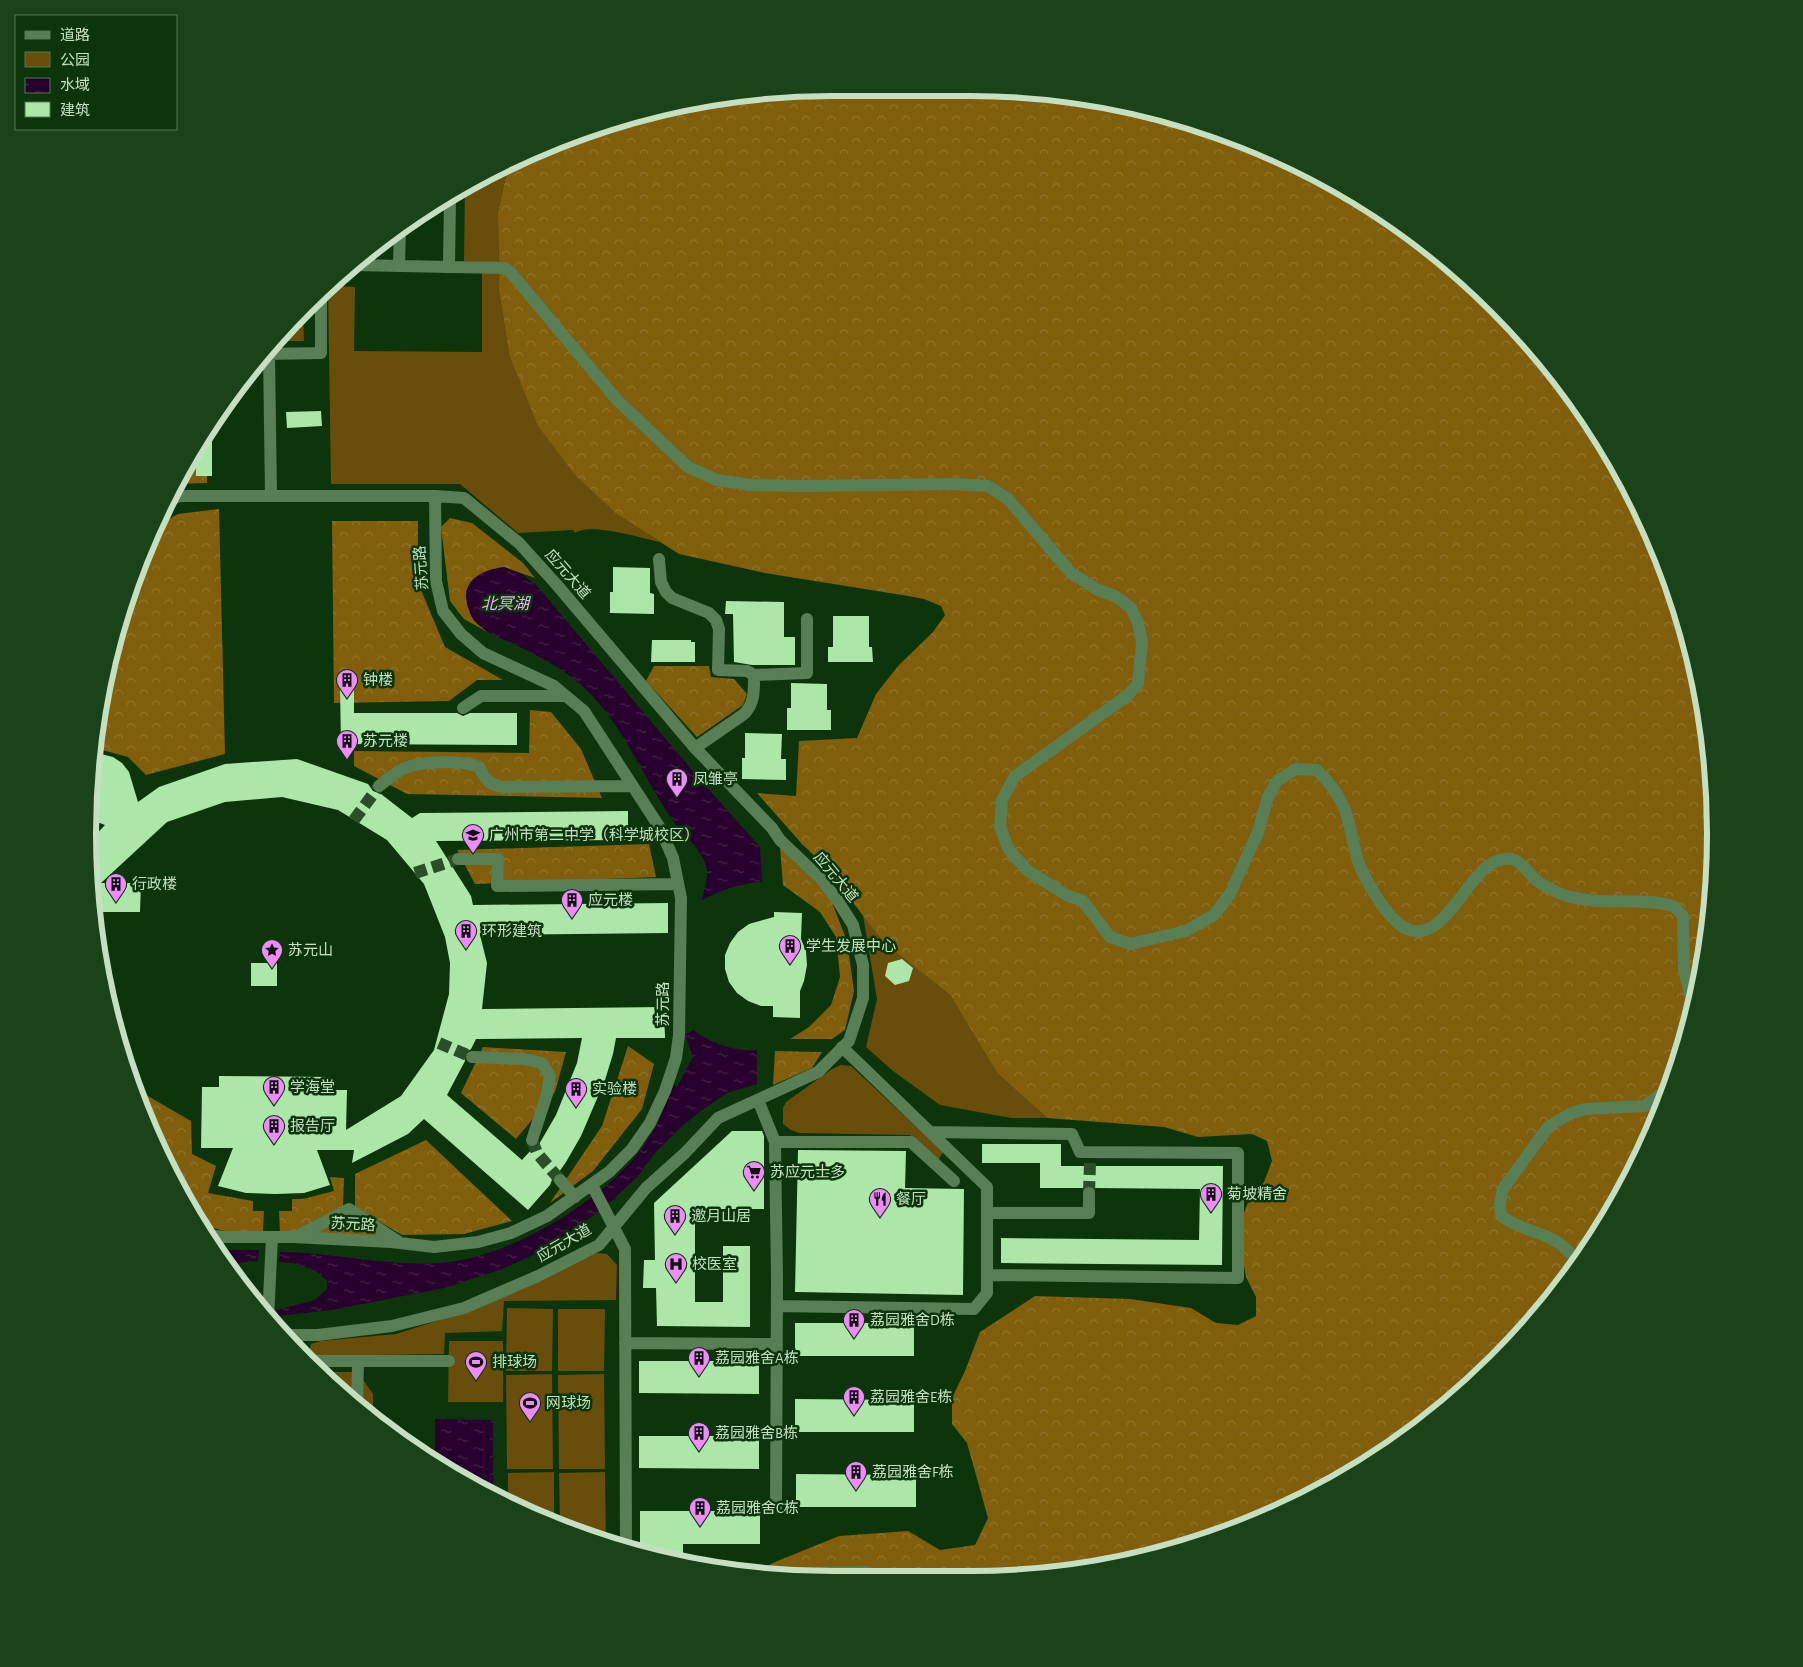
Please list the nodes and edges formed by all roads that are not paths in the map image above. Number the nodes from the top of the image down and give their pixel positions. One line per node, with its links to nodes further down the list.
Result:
1 (450, 204): 5 (street)
2 (400, 238): 4 (street)
3 (364, 265): 4 (street)
4 (399, 266): 5 (street)
5 (449, 266): 22 (street)
6 (321, 304): 7 (street)
7 (274, 354)
8 (266, 363): 9 (street)
9 (271, 496): 10 (street, 应元大道); 11 (street, 应元大道)
10 (435, 496): 15 (street, 苏元路); 17 (street, 应元大道)
11 (177, 497)
12 (659, 559): 14 (street)
13 (807, 619): 14 (street)
14 (754, 675): 17 (street)
15 (565, 696): 16 (street); 19 (street, 苏元路)
16 (463, 708)
17 (694, 748): 23 (street, 应元大道)
18 (379, 786): 19 (street)
19 (632, 786): 21 (street, 苏元路)
20 (458, 859): 21 (street)
21 (678, 884): 32 (street, 苏元路)
22 (1689, 992)
23 (842, 1048): 26 (street, 应元大道); 27 (street)
24 (472, 1057): 28 (street)
25 (1659, 1096): 41 (street)
26 (758, 1100): 29 (street); 36 (street, 应元大道)
27 (930, 1132): 35 (street); 42 (street)
28 (532, 1140)
29 (775, 1142): 31 (street); 43 (street)
30 (560, 1180): 34 (street)
31 (954, 1181)
32 (592, 1185): 34 (street, 苏元路); 36 (street)
33 (1089, 1193): 35 (street)
34 (575, 1196): 40 (street, 苏元路)
35 (987, 1213): 42 (street)
36 (614, 1227): 45 (street, 应元大道); 46 (street)
37 (216, 1237): 38 (street, 苏元路)
38 (272, 1238): 39 (street, 苏元路); 44 (street)
39 (294, 1238): 40 (street, 苏元路); 40 (street)
40 (401, 1243)
41 (1573, 1256)
42 (987, 1275): 43 (street)
43 (777, 1306): 47 (street)
44 (269, 1307)
45 (293, 1335)
46 (625, 1343): 47 (street); 53 (street)
47 (777, 1344): 52 (street)
48 (319, 1361): 50 (street)
49 (449, 1361): 50 (street)
50 (358, 1362): 51 (street)
51 (357, 1396)
52 (776, 1508)
53 (626, 1541)

